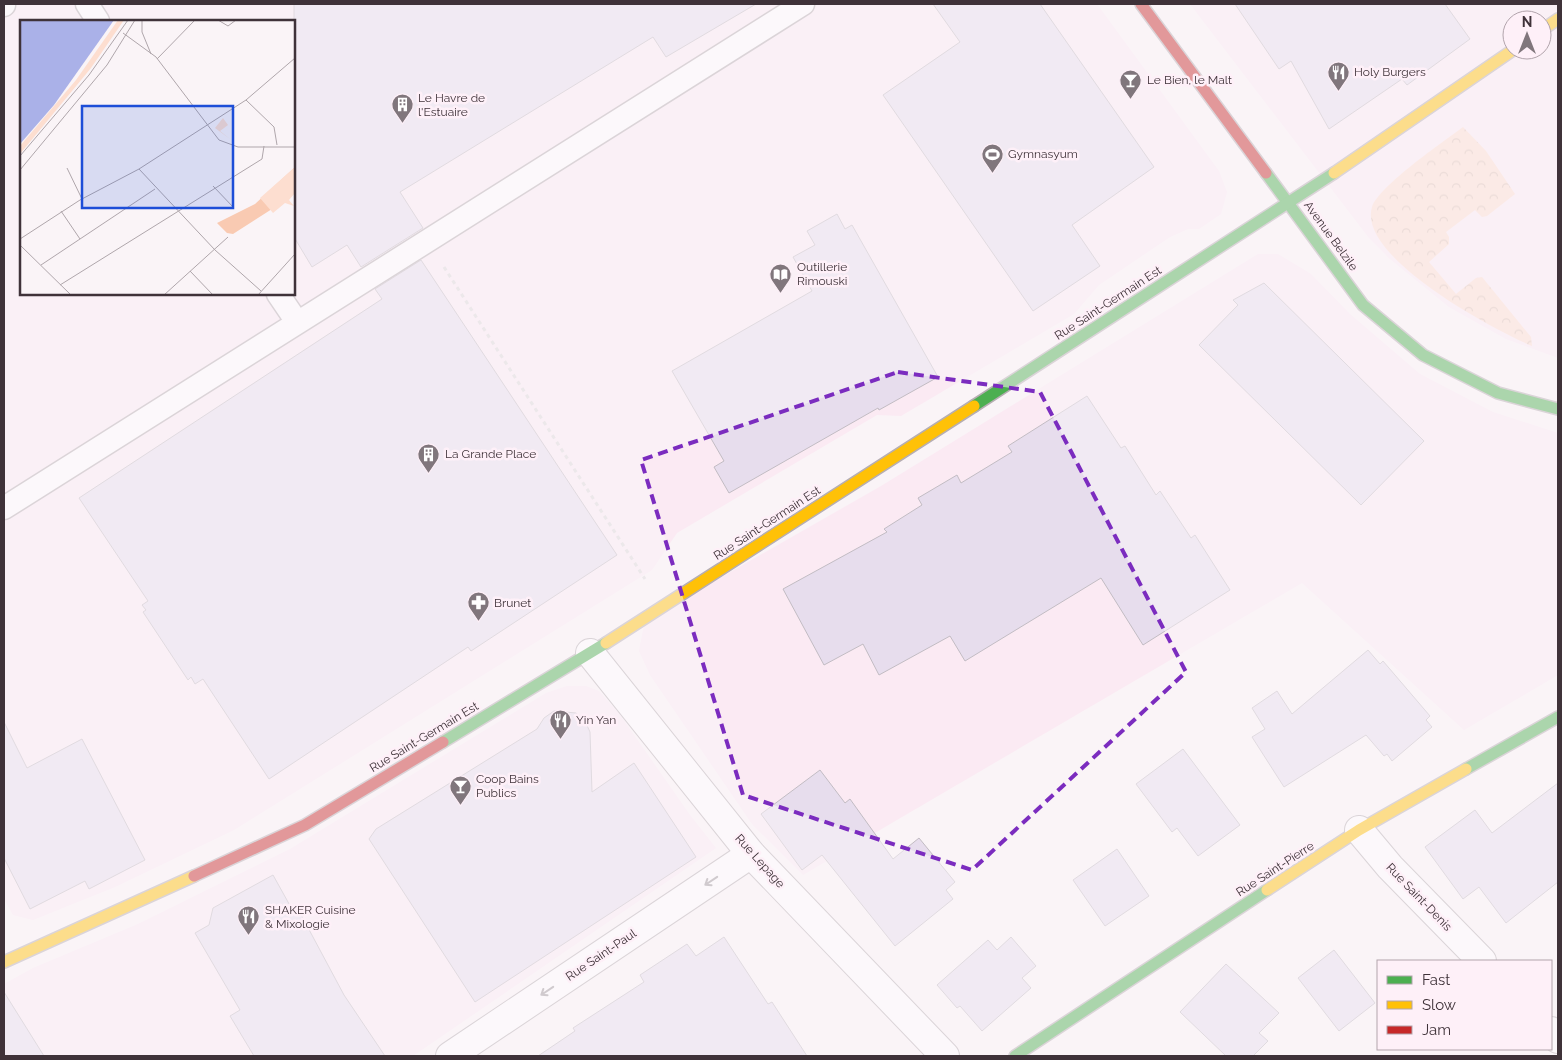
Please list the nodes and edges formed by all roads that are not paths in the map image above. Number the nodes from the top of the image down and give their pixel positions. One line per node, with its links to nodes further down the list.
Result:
1 (87, 4): 4 (lane)
2 (803, 4): 8 (lane)
3 (1142, 4): 6 (street, Avenue Belzile)
4 (97, 20)
5 (1502, 58): 6 (street, Rue Saint-Germain Est)
6 (1290, 203): 9 (street, Avenue Belzile); 11 (street, Rue Saint-Germain Est)
7 (279, 295): 8 (lane)
8 (297, 322): 10 (lane)
9 (1558, 409)
10 (4, 508)
11 (590, 653): 14 (street, Rue Lepage); 15 (street, Rue Saint-Germain Est)
12 (1558, 717): 13 (street, Rue Saint-Pierre)
13 (1359, 830): 16 (street, Rue Saint-Denis); 19 (street, Rue Saint-Pierre)
14 (751, 854): 17 (street, Rue Saint-Paul, one-way to 17); 18 (street, Rue Lepage)
15 (4, 960)
16 (1481, 960)
17 (450, 1056)
18 (945, 1056)
19 (1015, 1056)

